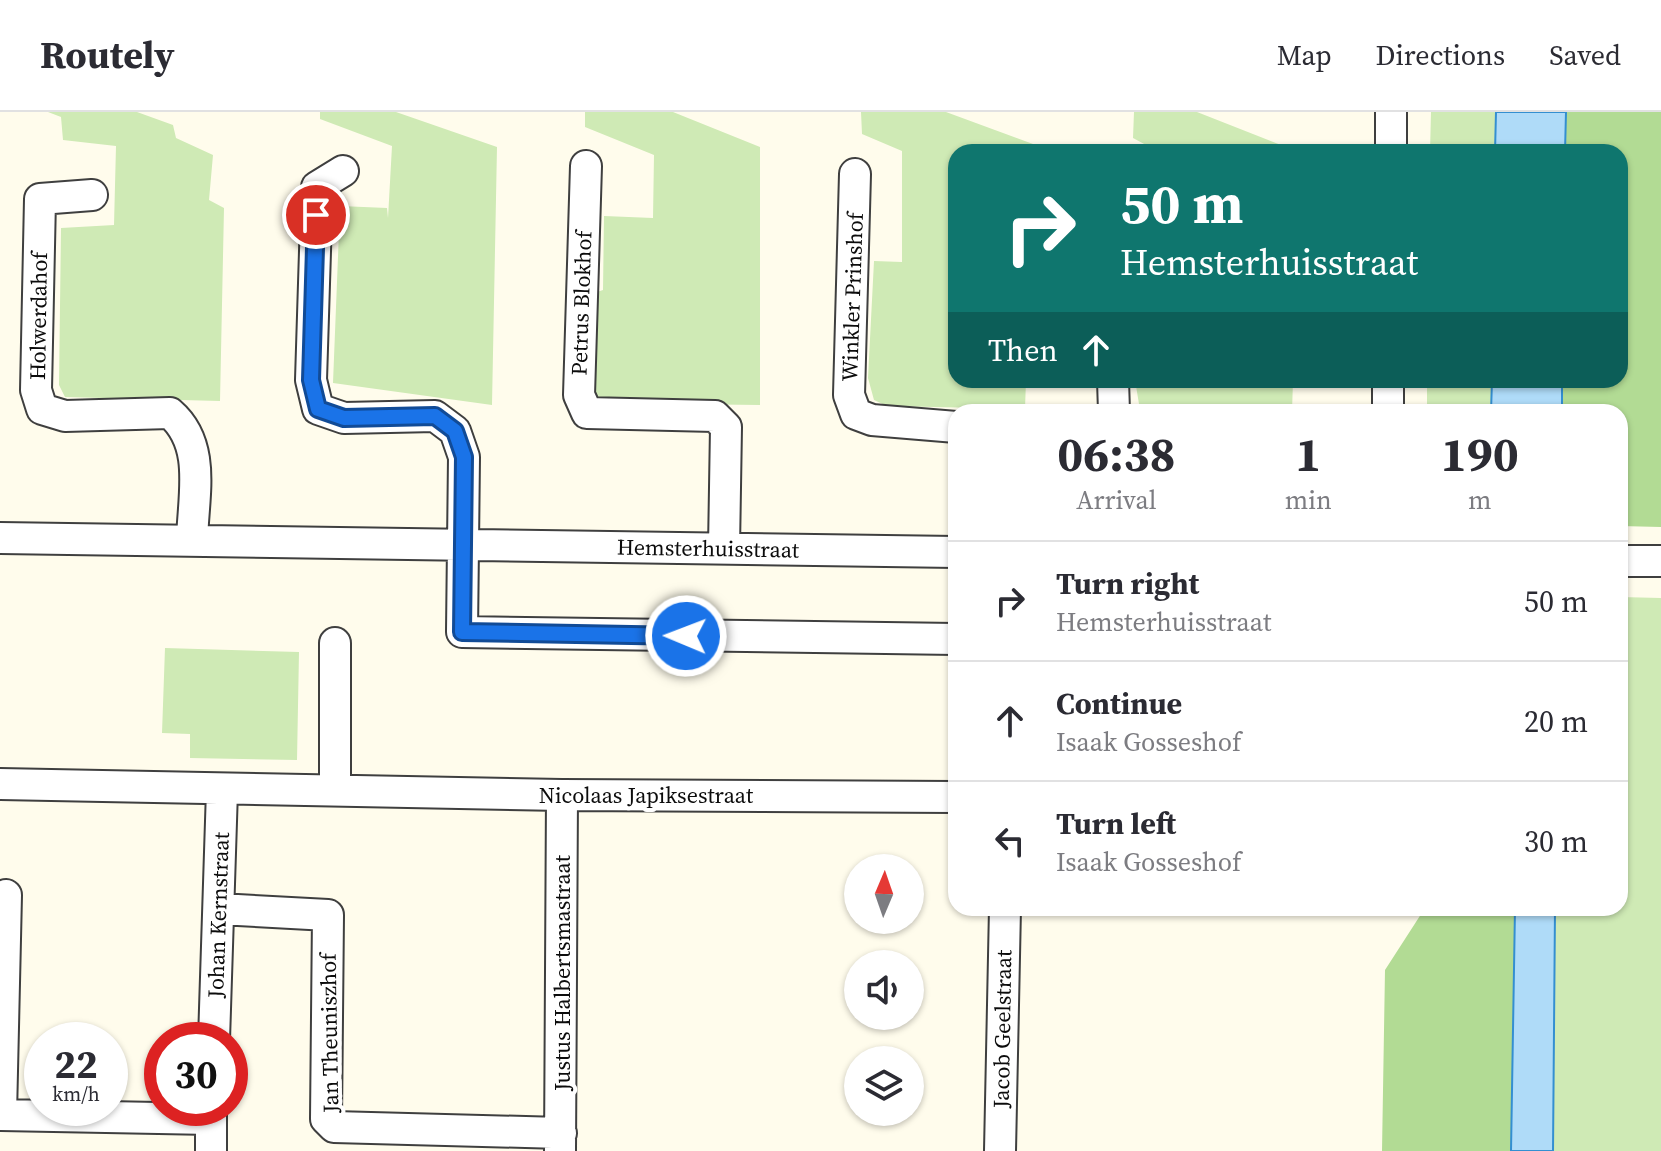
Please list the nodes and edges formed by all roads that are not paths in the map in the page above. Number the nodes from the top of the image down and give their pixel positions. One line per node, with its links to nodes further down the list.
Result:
1 (1391, 112): 2 (street)
2 (1391, 144)
3 (586, 166): 11 (street, Petrus Blokhof)
4 (343, 171): 10 (street)
5 (855, 174): 7 (street, Winkler Prinshof)
6 (92, 195): 9 (street, Holwerdahof)
7 (948, 426)
8 (0, 538): 9 (street, Hemsterhuisstraat)
9 (192, 541): 10 (street, Hemsterhuisstraat)
10 (460, 544): 11 (street, Hemsterhuisstraat); 15 (street)
11 (724, 548): 12 (street, Hemsterhuisstraat)
12 (948, 552)
13 (1628, 561): 14 (street)
14 (1661, 561)
15 (948, 639)
16 (335, 643): 19 (street)
17 (0, 784): 18 (street, Nicolaas Japiksestraat)
18 (222, 790): 19 (street, Nicolaas Japiksestraat); 23 (street, Johan Kernstraat)
19 (335, 790): 20 (street, Nicolaas Japiksestraat)
20 (562, 795): 21 (street, Nicolaas Japiksestraat); 28 (street, Justus Halbertsmastraat)
21 (948, 797)
22 (6, 895): 26 (street)
23 (219, 909): 25 (street, Johan Kernstraat); 28 (street, Jan Theuniszhof)
24 (1005, 916): 30 (street, Jacob Geelstraat)
25 (215, 1022)
26 (144, 1114)
27 (211, 1126): 29 (street)
28 (561, 1142)
29 (211, 1151)
30 (1000, 1151)

